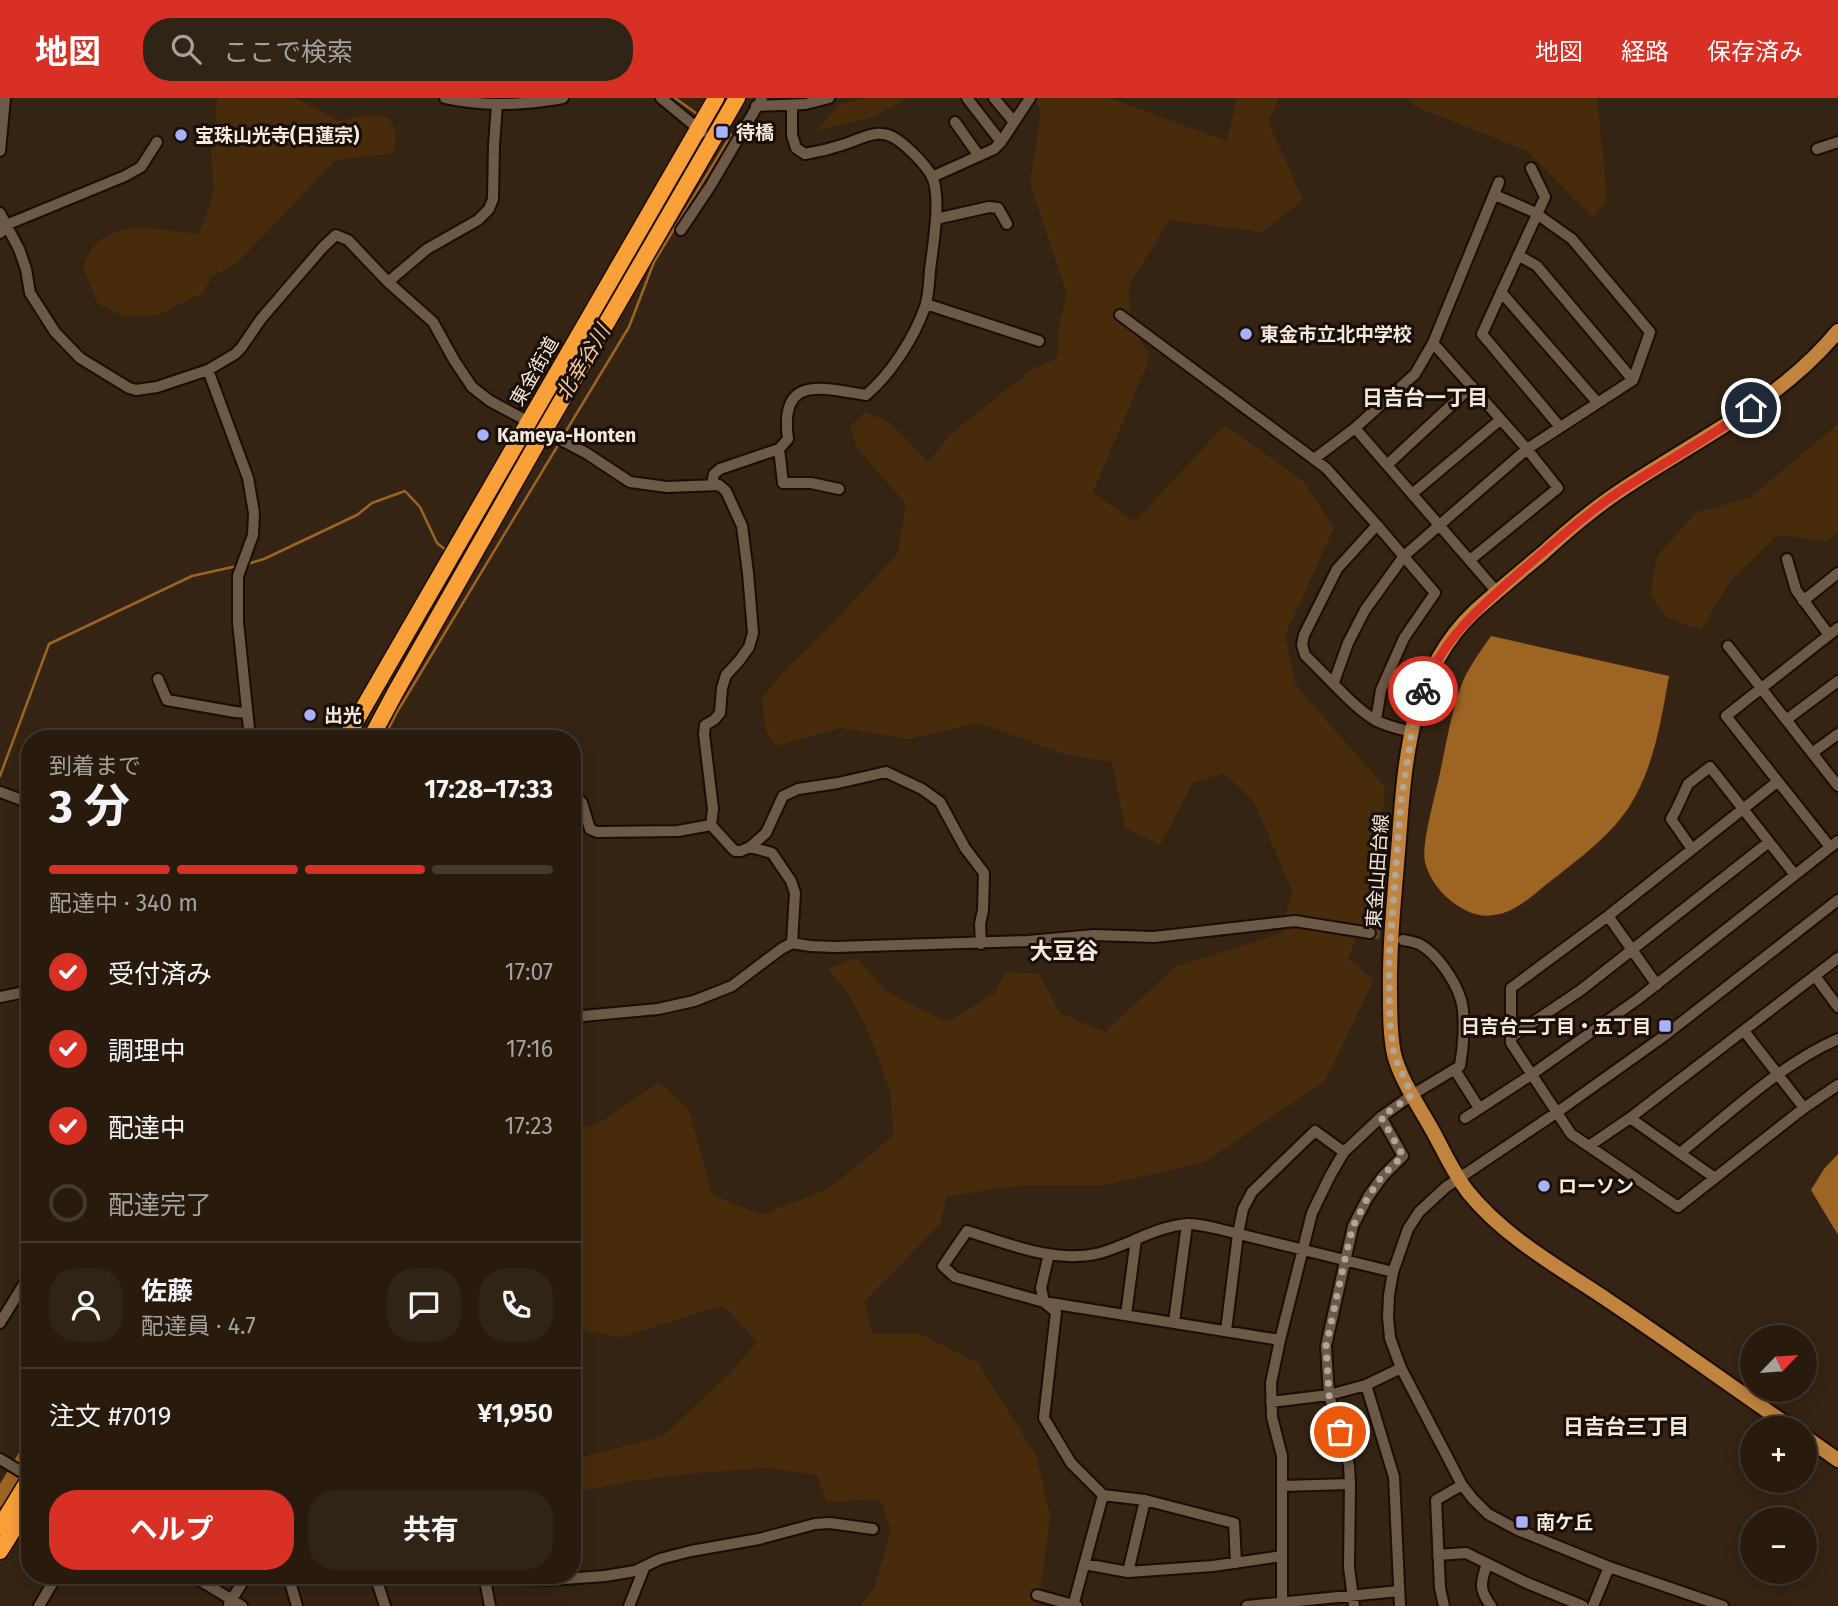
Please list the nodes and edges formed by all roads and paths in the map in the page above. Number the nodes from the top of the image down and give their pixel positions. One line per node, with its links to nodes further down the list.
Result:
1 (5, 98): 22 (street)
2 (445, 98): 12 (street)
3 (563, 98): 12 (street)
4 (661, 98): 16 (street)
5 (716, 98): 16 (highway, 東金街道)
6 (737, 98): 17 (highway, 東金街道)
7 (829, 98): 13 (street)
8 (967, 98): 19 (street)
9 (994, 98): 15 (street)
10 (1030, 98): 15 (street)
11 (759, 102): 13 (street); 33 (street)
12 (497, 104): 35 (street)
13 (792, 105): 25 (street)
14 (955, 122): 23 (street)
15 (1014, 122): 19 (street)
16 (698, 129): 17 (street); 47 (highway, 東金街道)
17 (714, 138): 50 (highway, 東金街道)
18 (157, 142): 32 (street)
19 (1001, 142): 23 (street)
20 (1838, 142): 21 (street)
21 (1817, 149)
22 (0, 150)
23 (979, 156): 25 (street)
24 (1531, 168): 29 (street)
25 (932, 177): 30 (street)
26 (1499, 181): 27 (street)
27 (1495, 195): 29 (street); 41 (street)
28 (0, 213): 32 (street)
29 (1537, 214): 34 (street); 43 (street)
30 (936, 219): 31 (street); 37 (street)
31 (1007, 224)
32 (3, 229): 42 (street)
33 (681, 230)
34 (1518, 255): 36 (street); 43 (street)
35 (387, 282): 42 (street); 47 (street)
36 (1501, 292): 45 (street); 48 (street)
37 (926, 304): 40 (street); 51 (street)
38 (1120, 315): 53 (street)
39 (1838, 331): 64 (main road, 東金山田台線)
40 (1039, 341)
41 (1433, 343): 44 (street); 49 (street)
42 (208, 370): 72 (street)
43 (1633, 380): 45 (street)
44 (1472, 386): 46 (street); 54 (street)
45 (1597, 402): 48 (street)
46 (1500, 420): 52 (street); 57 (street)
47 (529, 422): 50 (highway); 76 (highway, 東金街道)
48 (1560, 427): 52 (street)
49 (1355, 428): 53 (street); 54 (street)
50 (544, 431): 55 (street); 77 (highway, 東金街道)
51 (779, 449): 55 (street); 56 (street)
52 (1527, 449): 59 (street); 62 (street)
53 (1314, 459): 58 (street)
54 (1387, 465): 57 (street)
55 (712, 485): 87 (street)
56 (839, 489)
57 (1412, 494): 59 (street)
58 (1377, 525): 60 (street); 70 (street)
59 (1440, 525): 60 (street); 62 (street)
60 (1404, 556): 70 (street); 73 (street)
61 (1787, 559): 65 (street)
62 (1470, 560): 64 (street)
63 (1838, 573): 65 (street)
64 (1497, 592): 78 (main road, 東金山田台線)
65 (1803, 601): 66 (street)
66 (1833, 631): 71 (street)
67 (1728, 646): 71 (street)
68 (158, 679): 72 (street)
69 (1838, 681): 74 (street)
70 (1334, 682): 73 (street)
71 (1761, 688): 74 (street); 81 (street)
72 (247, 713): 75 (street)
73 (1376, 720): 78 (street)
74 (1786, 720): 80 (street)
75 (249, 730)
76 (351, 730)
77 (375, 730)
78 (1412, 732): 114 (main road, 東金山田台線)
79 (1838, 734): 80 (street)
80 (1812, 753): 82 (street)
81 (1777, 782): 86 (street); 89 (street)
82 (1838, 786)
83 (0, 792): 84 (street)
84 (21, 800)
85 (581, 802): 87 (street)
86 (1743, 809): 88 (street); 91 (street); 91 (street)
87 (710, 825): 90 (street)
88 (1769, 842): 92 (street); 99 (street)
89 (1834, 844): 92 (street)
90 (751, 847): 97 (street); 98 (street)
91 (1692, 849): 94 (street)
92 (1795, 875): 102 (street)
93 (1836, 904): 117 (street)
94 (1608, 916): 99 (street); 108 (street)
95 (1370, 933): 98 (street)
96 (1403, 940): 110 (street)
97 (792, 943): 98 (street); 106 (street)
98 (981, 944)
99 (1633, 950): 102 (street); 108 (street)
100 (1838, 958): 101 (street)
101 (1815, 976): 105 (street); 107 (street)
102 (1657, 985): 111 (street)
103 (21, 994): 104 (street)
104 (1, 1000)
105 (1838, 1007)
106 (581, 1016)
107 (1744, 1031): 112 (street); 120 (street)
108 (1511, 1037): 111 (street)
109 (1838, 1039): 112 (street)
110 (1455, 1070): 114 (street); 115 (street)
111 (1531, 1075): 115 (street); 117 (street)
112 (1778, 1075): 116 (street); 123 (street)
113 (1838, 1085): 116 (street)
114 (1412, 1095): 118 (street); 124 (main road, 東金山田台線)
115 (1479, 1108): 119 (street)
116 (1804, 1108): 125 (street)
117 (1556, 1113): 121 (street); 124 (street)
118 (1381, 1117): 122 (street); 131 (street)
119 (1465, 1118)
120 (1630, 1118): 121 (street); 123 (street)
121 (1588, 1146): 125 (street)
122 (1345, 1152): 127 (street); 129 (street)
123 (1680, 1153): 125 (street)
124 (1458, 1178): 132 (street); 144 (main road, 東金山田台線)
125 (1715, 1178)
126 (1187, 1224): 127 (street); 128 (street); 136 (street)
127 (1238, 1234): 129 (street); 138 (street)
128 (1136, 1239): 130 (street); 135 (street)
129 (1303, 1249): 131 (street); 139 (street)
130 (1049, 1254): 134 (street); 134 (street)
131 (1345, 1259): 132 (street); 142 (street)
132 (1392, 1272): 140 (street)
133 (21, 1289): 137 (street)
134 (1044, 1303): 135 (street); 153 (street)
135 (1126, 1315): 136 (street)
136 (1174, 1322): 138 (street)
137 (0, 1323)
138 (1226, 1331): 139 (street)
139 (1280, 1340): 143 (street)
140 (1401, 1368): 141 (street); 150 (street)
141 (1366, 1385): 142 (street); 174 (street)
142 (1329, 1395): 143 (street); 149 (street)
143 (1270, 1402): 151 (street)
144 (1774, 1416)
145 (1817, 1445): 147 (main road)
146 (0, 1458): 148 (street)
147 (1838, 1460)
148 (21, 1472)
149 (1350, 1484): 151 (street); 176 (street)
150 (1462, 1485): 159 (street); 165 (street)
151 (1282, 1486): 160 (street)
152 (21, 1493): 156 (highway)
153 (1104, 1495): 154 (street); 163 (street)
154 (1145, 1500): 161 (street); 166 (street)
155 (21, 1517): 158 (highway)
156 (0, 1527)
157 (873, 1529): 164 (street)
158 (0, 1551)
159 (1438, 1555): 162 (street); 188 (street)
160 (1282, 1556): 161 (street); 178 (street)
161 (1236, 1563): 166 (street)
162 (1487, 1563): 189 (street); 190 (street)
163 (1084, 1564): 166 (street); 185 (street)
164 (645, 1566): 167 (street); 184 (street)
165 (1608, 1567): 191 (street); 192 (street)
166 (1128, 1572)
167 (581, 1578)
168 (52, 1584): 179 (street)
169 (204, 1584): 177 (street)
170 (242, 1584): 177 (street)
171 (291, 1584): 181 (street)
172 (378, 1584): 182 (street)
173 (486, 1584): 183 (street)
174 (1399, 1591): 176 (street); 187 (street)
175 (1037, 1595): 185 (street)
176 (1353, 1601): 178 (street)
177 (230, 1603): 180 (street)
178 (1282, 1603): 186 (street)
179 (39, 1606)
180 (242, 1606)
181 (297, 1606)
182 (385, 1606)
183 (490, 1606)
184 (629, 1606)
185 (1074, 1606)
186 (1247, 1606)
187 (1400, 1606)
188 (1444, 1606)
189 (1491, 1606)
190 (1583, 1606)
191 (1593, 1606)
192 (1723, 1606)

